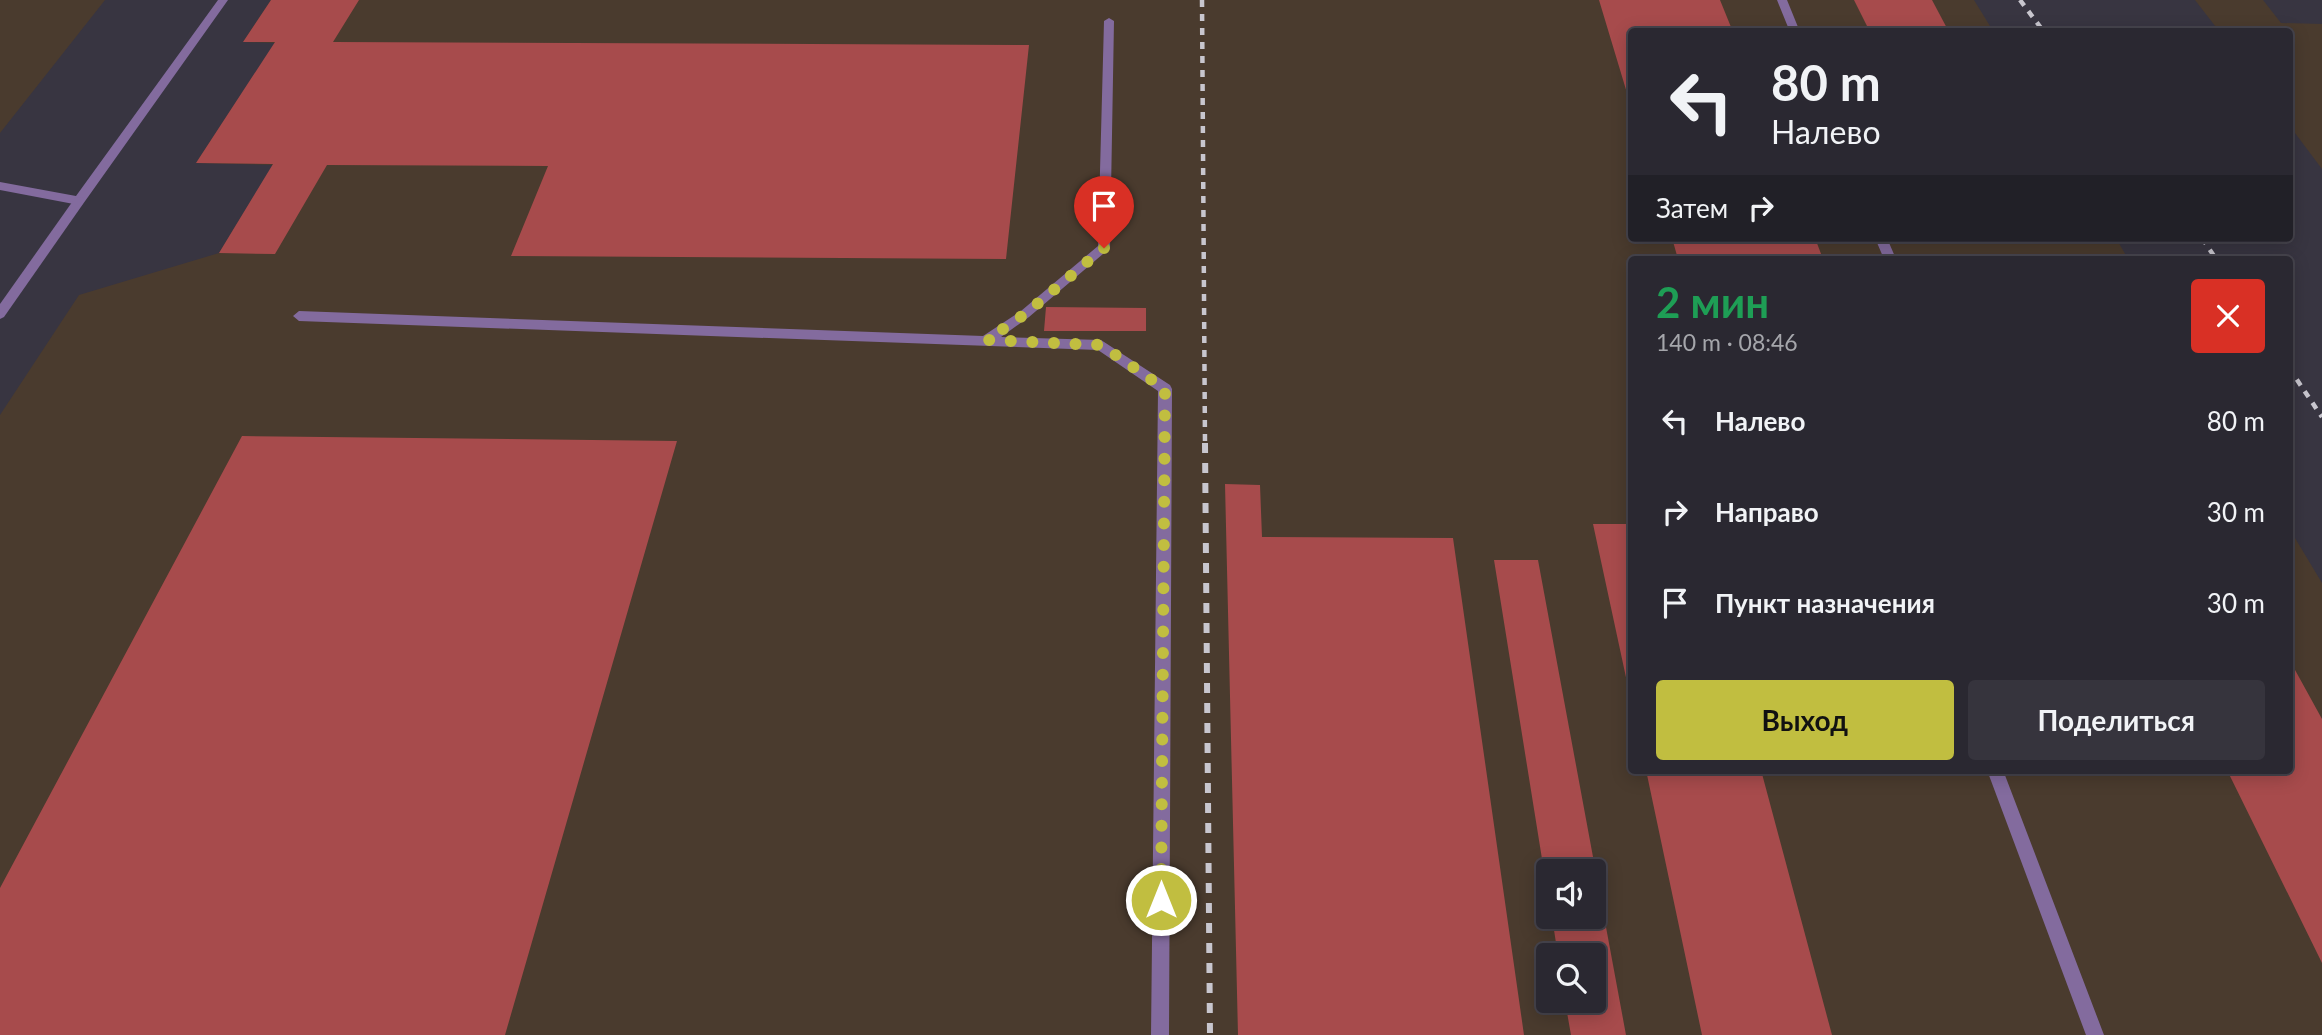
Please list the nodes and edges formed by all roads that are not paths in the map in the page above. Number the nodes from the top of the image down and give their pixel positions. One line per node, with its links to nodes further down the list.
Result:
1 (223, 0): 6 (street)
2 (1782, 0): 4 (street)
3 (1109, 21): 9 (street)
4 (1793, 28)
5 (0, 186): 6 (street)
6 (79, 201): 7 (street)
7 (0, 314)
8 (299, 316): 9 (street)
9 (987, 340): 11 (street)
10 (1996, 774): 12 (street)
11 (1160, 1035)
12 (2095, 1035)

